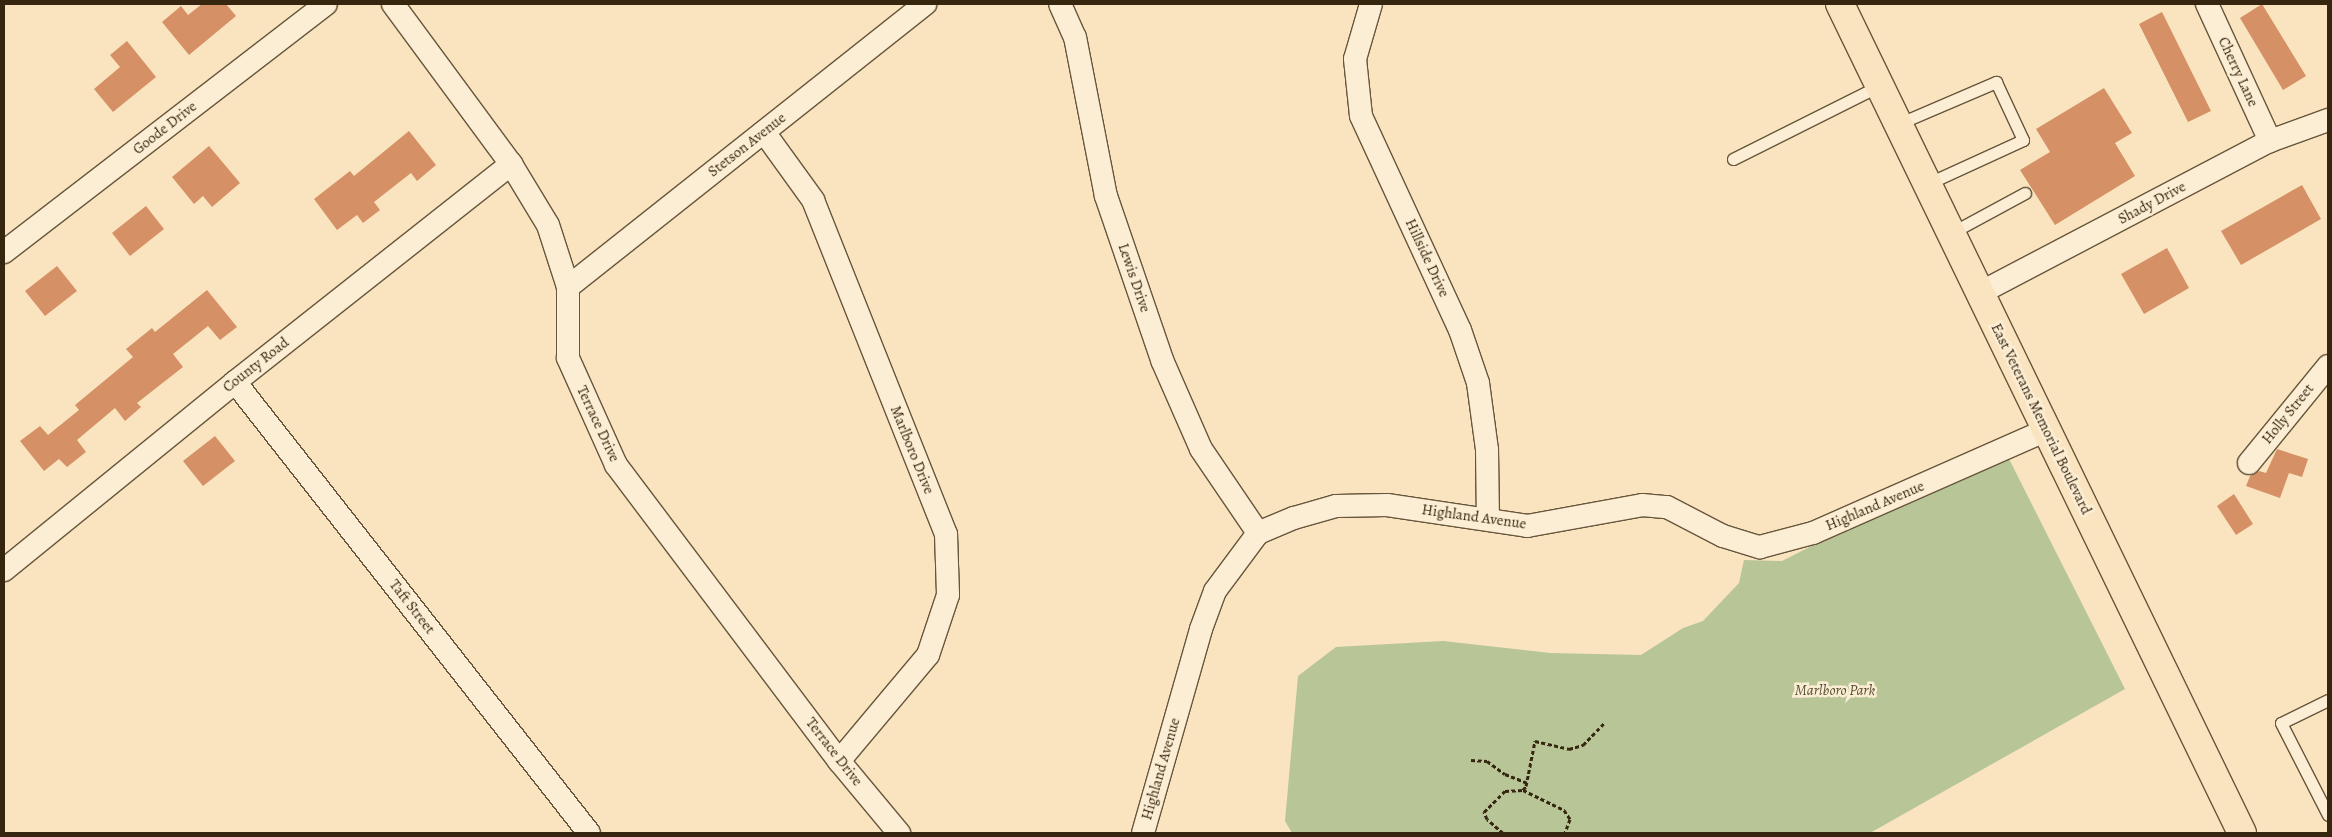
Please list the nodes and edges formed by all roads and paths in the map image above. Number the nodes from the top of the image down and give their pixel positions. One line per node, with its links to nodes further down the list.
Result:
1 (326, 4): 18 (street, Goode Drive)
2 (393, 4): 14 (street, Terrace Drive)
3 (925, 4): 11 (street, Stetson Avenue)
4 (1060, 4): 26 (street, Lewis Drive)
5 (1371, 4): 25 (street, Hillside Drive)
6 (1840, 4): 8 (main road, East Veterans Memorial Boulevard)
7 (2207, 4): 12 (street, Cherry Lane)
8 (1880, 86): 10 (main road, East Veterans Memorial Boulevard); 13 (lane)
9 (2328, 120): 12 (street, Shady Drive)
10 (1898, 124): 15 (main road, East Veterans Memorial Boulevard); 15 (lane)
11 (764, 132): 19 (street, Stetson Avenue); 31 (street, Marlboro Drive)
12 (2270, 141): 20 (street, Shady Drive)
13 (1733, 159)
14 (511, 164): 19 (street, Terrace Drive); 22 (street, County Road)
15 (1927, 184): 17 (main road, East Veterans Memorial Boulevard)
16 (2025, 193): 17 (lane)
17 (1951, 233): 20 (main road, East Veterans Memorial Boulevard)
18 (4, 252)
19 (568, 287): 31 (street, Terrace Drive)
20 (1980, 293): 23 (main road, East Veterans Memorial Boulevard)
21 (2328, 366): 24 (street, Holly Street)
22 (235, 382): 27 (street, County Road); 35 (street, Taft Street)
23 (2046, 430): 25 (street, Highland Avenue); 40 (main road, East Veterans Memorial Boulevard)
24 (2249, 463)
25 (1488, 519): 26 (street, Highland Avenue)
26 (1258, 533): 37 (street, Highland Avenue)
27 (4, 570)
28 (2328, 700): 34 (lane)
29 (1605, 722): 32 (path)
30 (1471, 760): 32 (path)
31 (839, 761): 36 (street, Terrace Drive)
32 (1527, 783): 33 (path)
33 (1523, 790): 38 (path); 39 (path)
34 (2328, 814)
35 (589, 833)
36 (899, 833)
37 (1143, 833)
38 (1503, 833)
39 (1565, 833)
40 (2242, 833)

